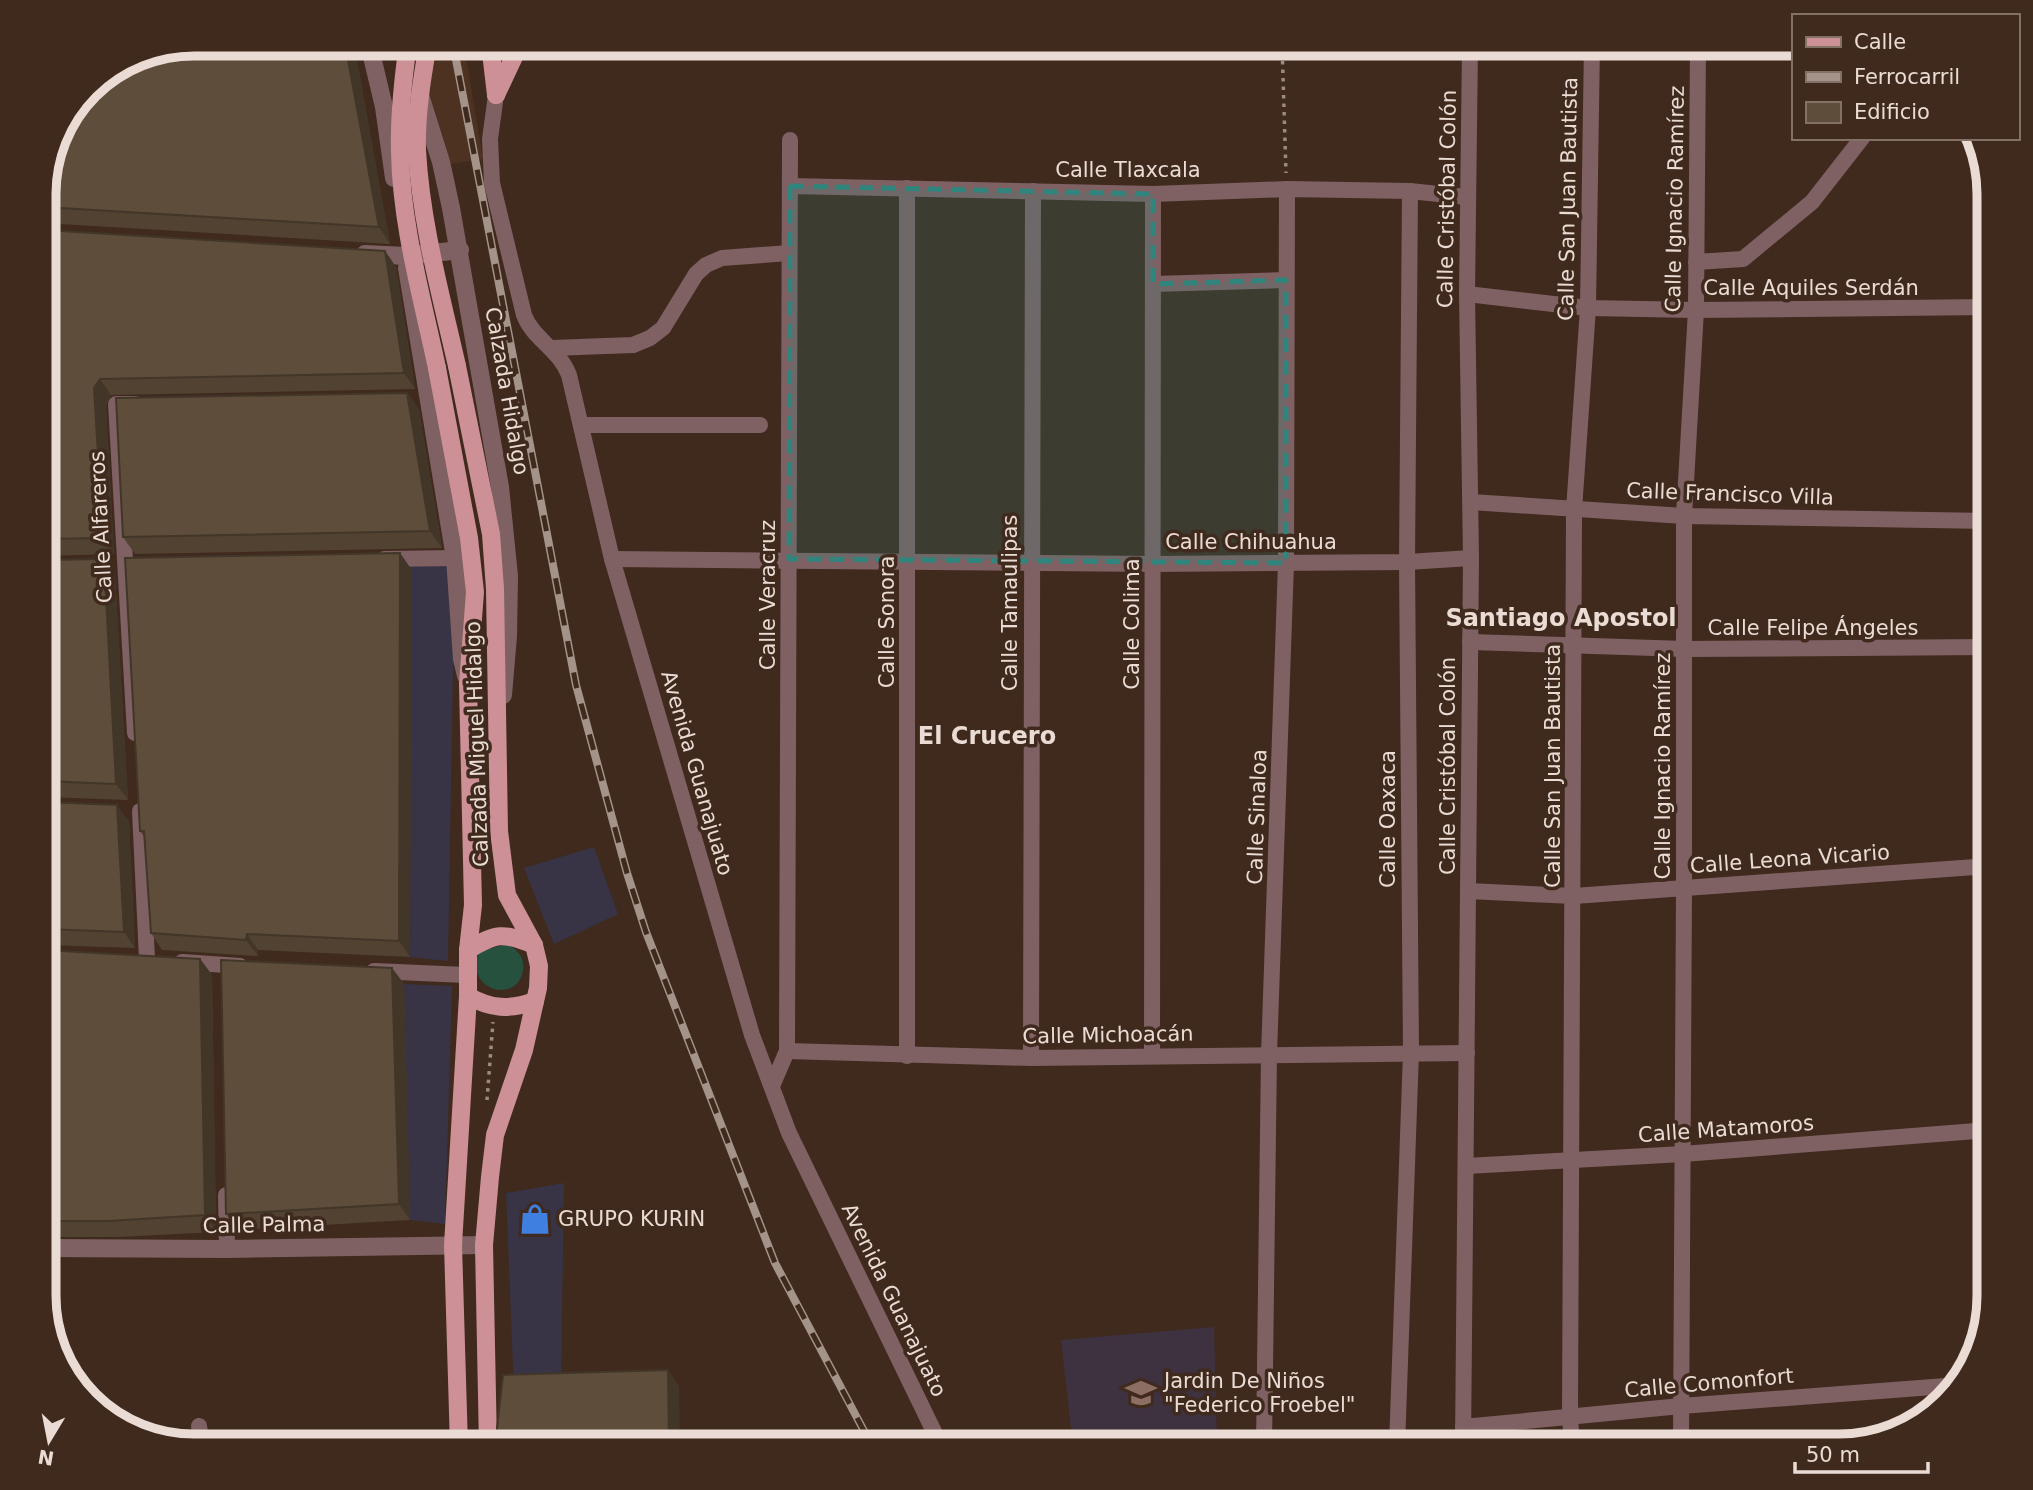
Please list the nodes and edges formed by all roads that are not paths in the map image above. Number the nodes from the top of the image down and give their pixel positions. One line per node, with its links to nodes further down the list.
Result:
1 (372, 56): 13 (street, Calzada Miguel Hidalgo)
2 (405, 56): 55 (main road, Calzada Miguel Hidalgo, bridge)
3 (410, 56): 14 (street, Calzada Hidalgo)
4 (426, 56): 57 (main road, Calzada Miguel Hidalgo, bridge)
5 (491, 56): 10 (main road)
6 (514, 56): 10 (main road)
7 (1470, 56): 21 (street, Calle Cristóbal Colón)
8 (1592, 56): 31 (street, Calle San Juan Bautista)
9 (1698, 56): 26 (street, Calle Ignacio Ramírez)
10 (496, 95): 33 (street, Avenida Guanajuato)
11 (790, 140): 15 (street, Calle Veracruz)
12 (1860, 140): 26 (street)
13 (392, 162): 14 (street); 25 (street, Calzada Miguel Hidalgo)
14 (441, 162): 22 (street, Calzada Hidalgo)
15 (790, 186): 16 (street, Calle Tlaxcala); 24 (street, Calle Veracruz)
16 (907, 188): 18 (street, Calle Tlaxcala); 47 (street, Calle Sonora)
17 (1287, 189): 19 (street, Calle Tlaxcala); 20 (street, Calle Tlaxcala); 27 (street, Calle Sinaloa)
18 (1032, 191): 20 (street, Calle Tlaxcala); 48 (street, Calle Tamaulipas)
19 (1410, 191): 21 (street, Calle Tlaxcala); 46 (street, Calle Oaxaca)
20 (1153, 194): 28 (street, Calle Colima)
21 (1466, 197): 29 (street, Calle Cristóbal Colón)
22 (460, 250): 25 (street); 57 (street, Calzada Hidalgo)
23 (350, 253): 25 (street)
24 (789, 253): 33 (street); 44 (street, Calle Veracruz)
25 (405, 256): 41 (street, Calzada Miguel Hidalgo)
26 (1696, 262): 32 (street, Calle Ignacio Ramírez)
27 (1286, 280): 28 (street); 50 (street, Calle Sinaloa)
28 (1153, 284): 49 (street, Calle Colima)
29 (1466, 294): 31 (street, Calle Aquiles Serdán); 37 (street, Calle Cristóbal Colón)
30 (1977, 307): 32 (street, Calle Aquiles Serdán)
31 (1588, 308): 32 (street, Calle Aquiles Serdán); 38 (street, Calle San Juan Bautista)
32 (1696, 310): 39 (street, Calle Ignacio Ramírez)
33 (552, 348): 35 (street, Avenida Guanajuato)
34 (156, 403): 56 (street, Calle Alfareros)
35 (581, 425): 36 (street); 43 (street, Avenida Guanajuato)
36 (760, 425)
37 (1471, 502): 38 (street, Calle Francisco Villa); 42 (street, Calle Cristóbal Colón)
38 (1574, 510): 39 (street, Calle Francisco Villa); 52 (street, Calle San Juan Bautista)
39 (1684, 516): 40 (street, Calle Francisco Villa); 54 (street, Calle Ignacio Ramírez)
40 (1977, 522)
41 (456, 558): 45 (street); 55 (street, Calzada Miguel Hidalgo)
42 (1471, 558): 46 (street, Calle Chihuahua); 51 (street, Calle Cristóbal Colón)
43 (612, 559): 44 (street, Calle Chihuahua); 77 (street, Avenida Guanajuato)
44 (789, 559): 47 (street, Calle Chihuahua); 70 (street, Calle Veracruz)
45 (370, 560)
46 (1407, 562): 50 (street, Calle Chihuahua); 71 (street, Calle Oaxaca)
47 (908, 563): 48 (street, Calle Chihuahua); 75 (street, Calle Sonora)
48 (1031, 563): 49 (street, Calle Chihuahua); 76 (street, Calle Tamaulipas)
49 (1153, 564): 50 (street, Calle Chihuahua); 74 (street, Calle Colima)
50 (1286, 564): 73 (street, Calle Sinaloa)
51 (1470, 642): 52 (street, Calle Felipe Ángeles); 61 (street, Calle Cristóbal Colón)
52 (1574, 644): 54 (street, Calle Felipe Ángeles); 62 (street, Calle San Juan Bautista)
53 (1977, 648): 54 (street, Calle Felipe Ángeles)
54 (1685, 649): 60 (street, Calle Ignacio Ramírez)
55 (468, 684): 64 (main road, Calzada Miguel Hidalgo)
56 (135, 742)
57 (498, 754): 63 (main road, Calzada Miguel Hidalgo)
58 (135, 806): 65 (street)
59 (1977, 867): 60 (street, Calle Leona Vicario)
60 (1684, 888): 62 (street, Calle Leona Vicario); 79 (street, Calle Ignacio Ramírez)
61 (1468, 891): 62 (street, Calle Leona Vicario); 72 (street, Calle Cristóbal Colón)
62 (1574, 896): 80 (street, Calle San Juan Bautista)
63 (534, 945): 64 (main road); 69 (main road, Calzada Miguel Hidalgo)
64 (468, 950): 67 (main road, Calzada Miguel Hidalgo)
65 (262, 967)
66 (358, 971): 67 (street)
67 (466, 975): 68 (main road, Calzada Miguel Hidalgo)
68 (468, 996): 69 (main road); 83 (main road, Calzada Miguel Hidalgo)
69 (535, 1001): 84 (main road, Calzada Miguel Hidalgo)
70 (787, 1051): 75 (street, Calle Michoacán); 77 (street)
71 (1411, 1052): 72 (street, Calle Michoacán); 73 (street, Calle Michoacán); 97 (street, Calle Oaxaca)
72 (1467, 1053): 81 (street, Calle Cristóbal Colón)
73 (1269, 1054): 74 (street, Calle Michoacán); 96 (street, Calle Sinaloa)
74 (1152, 1055): 76 (street, Calle Michoacán)
75 (907, 1056): 76 (street, Calle Michoacán)
76 (1031, 1058)
77 (772, 1086): 95 (street, Avenida Guanajuato)
78 (1977, 1131): 79 (street, Calle Matamoros)
79 (1683, 1154): 80 (street, Calle Matamoros); 88 (street, Calle Ignacio Ramírez)
80 (1571, 1160): 81 (street, Calle Matamoros); 89 (street, Calle San Juan Bautista)
81 (1466, 1166): 91 (street, Calle Cristóbal Colón)
82 (226, 1179): 86 (street)
83 (453, 1245): 84 (street, Calle Palma); 86 (street, Calle Palma); 93 (main road, Calzada Miguel Hidalgo)
84 (484, 1245): 94 (main road, Calzada Miguel Hidalgo)
85 (56, 1248): 86 (street, Calle Palma)
86 (227, 1249)
87 (1944, 1386): 88 (street, Calle Comonfort)
88 (1681, 1406): 89 (street, Calle Comonfort); 100 (street, Calle Ignacio Ramírez)
89 (1570, 1417): 91 (street, Calle Comonfort); 99 (street, Calle San Juan Bautista)
90 (199, 1426): 92 (street)
91 (1463, 1427): 98 (street, Calle Cristóbal Colón)
92 (200, 1434)
93 (459, 1434)
94 (488, 1434)
95 (935, 1434)
96 (1264, 1434)
97 (1396, 1434)
98 (1463, 1434)
99 (1571, 1434)
100 (1681, 1434)

